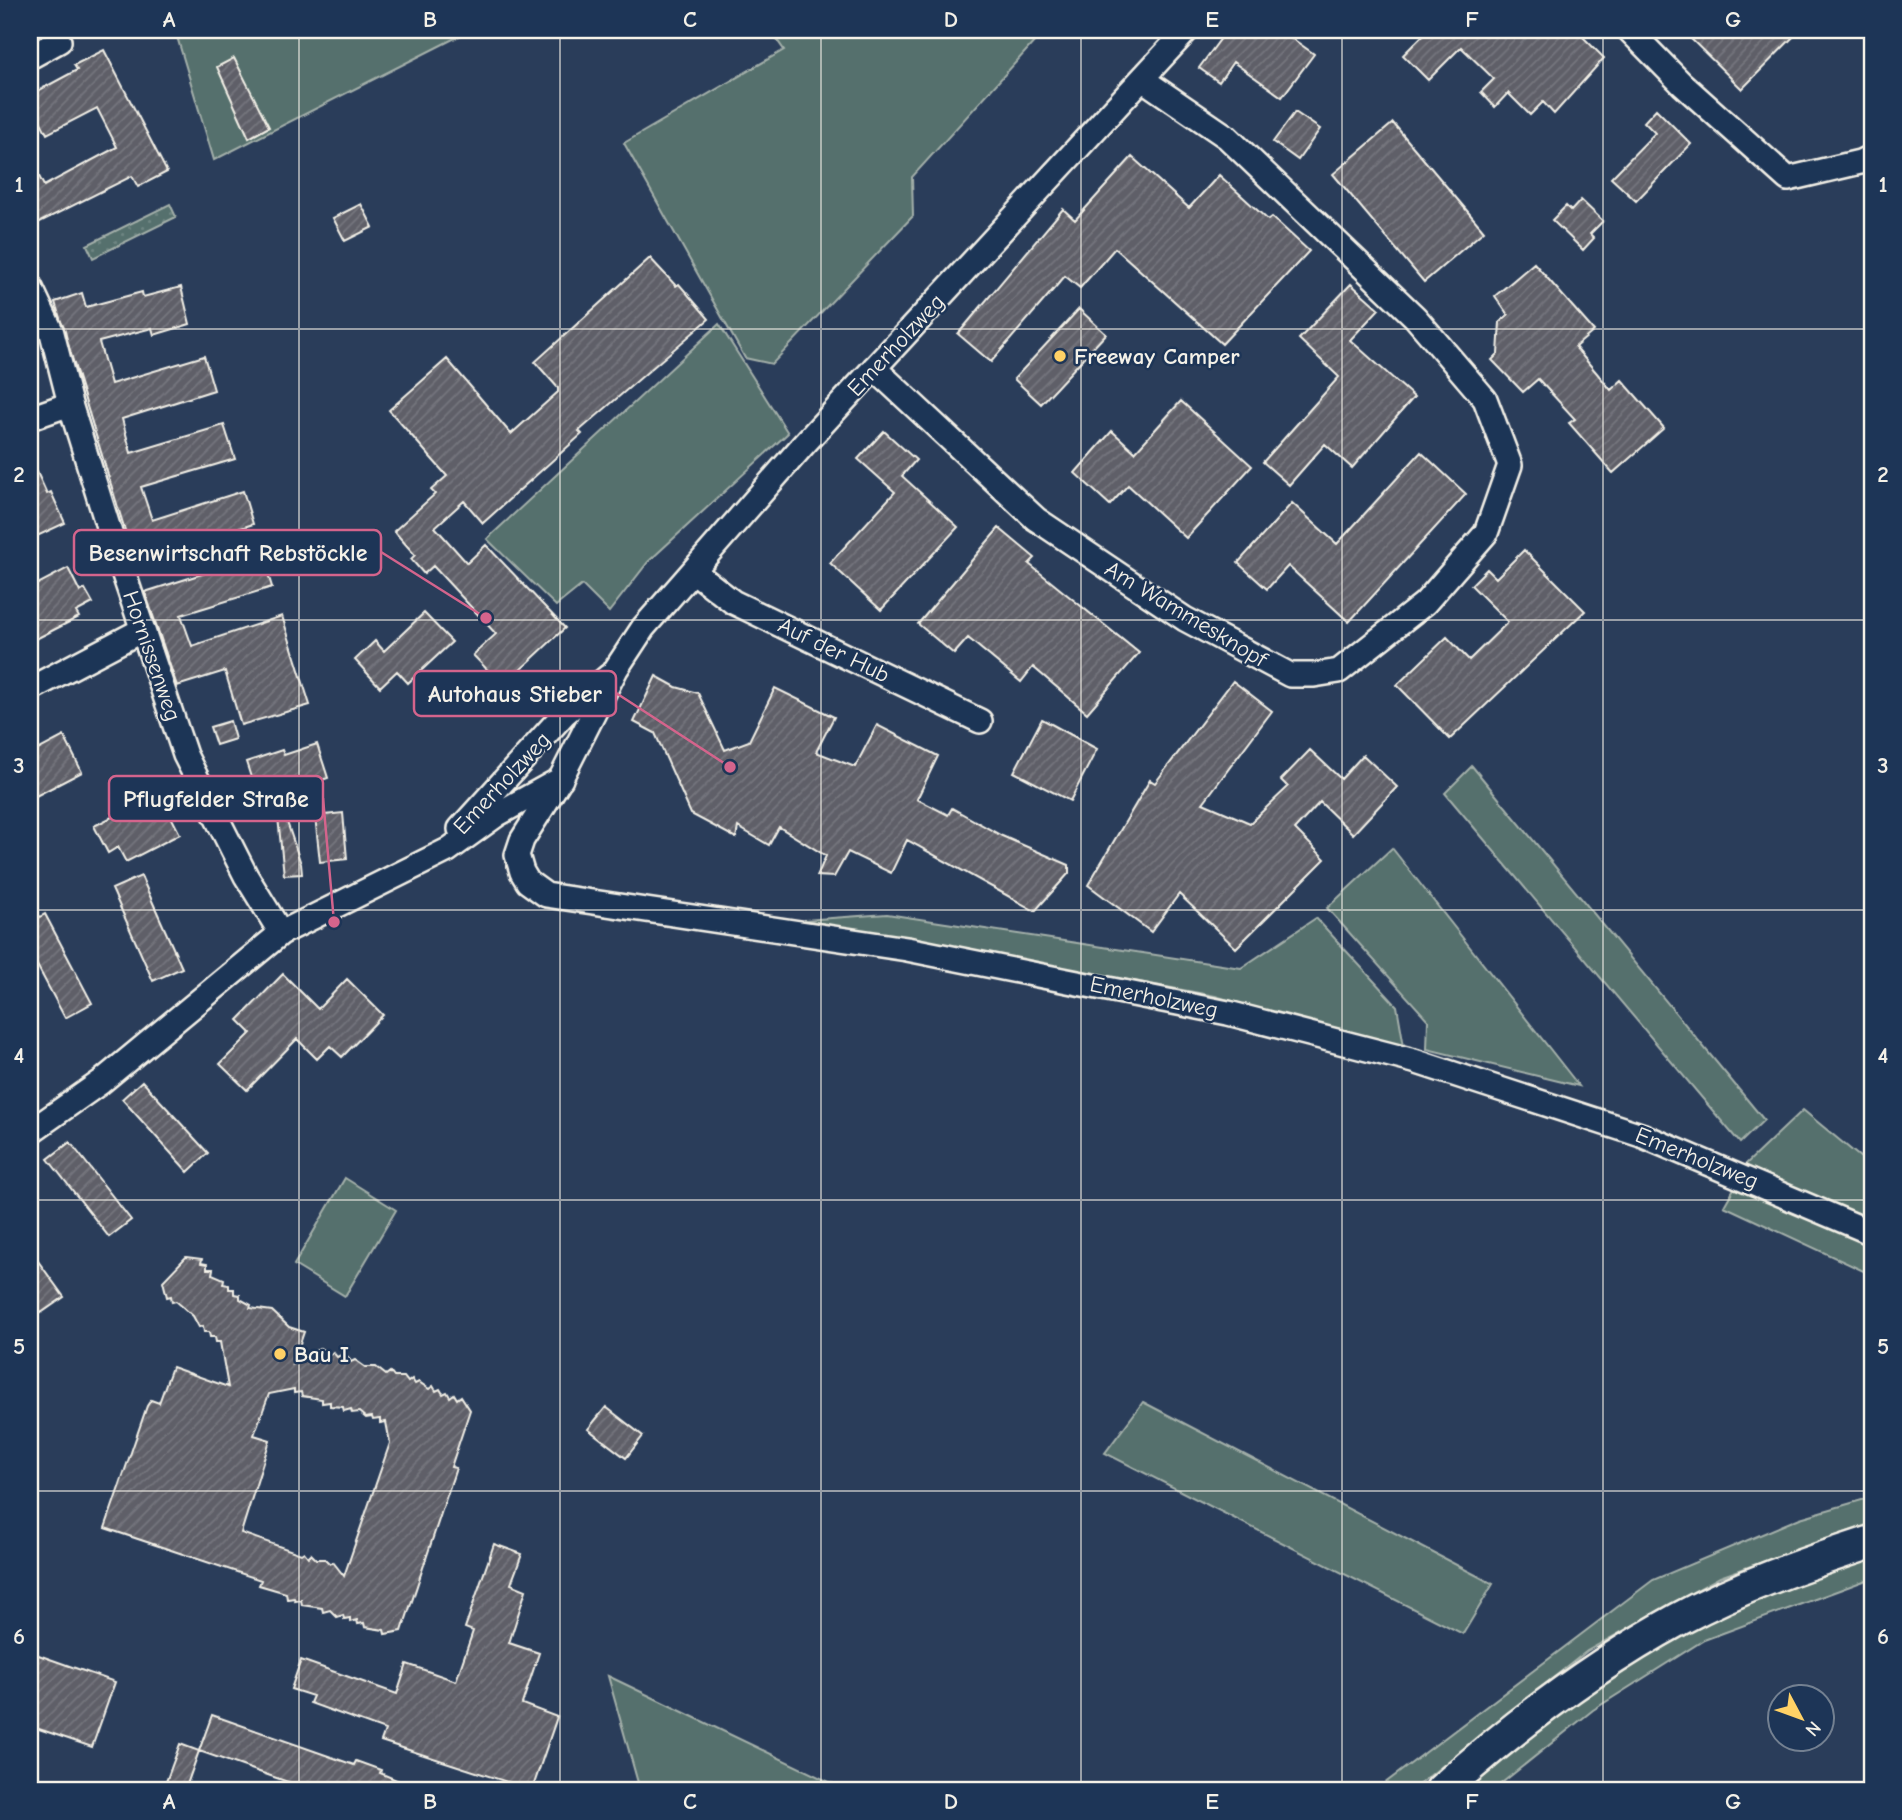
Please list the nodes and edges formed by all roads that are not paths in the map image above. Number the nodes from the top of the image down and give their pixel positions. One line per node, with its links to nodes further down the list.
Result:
1 (1187, 30): 5 (street, Emerholzweg)
2 (1629, 30): 6 (street)
3 (60, 41): 4 (street)
4 (30, 57)
5 (1142, 79): 8 (street, Emerholzweg); 8 (street, Am Wammesknopf)
6 (1872, 156)
7 (30, 286): 9 (street, Hornissenweg)
8 (874, 368): 11 (street, Emerholzweg)
9 (70, 404): 10 (street); 12 (street, Hornissenweg)
10 (30, 418)
11 (692, 571): 13 (street, Emerholzweg); 15 (street, Auf der Hub)
12 (142, 630): 14 (street); 18 (street, Hornissenweg)
13 (616, 669): 16 (street, Emerholzweg); 17 (street, Emerholzweg)
14 (30, 689)
15 (980, 721)
16 (561, 778): 17 (street, Emerholzweg); 20 (street, Emerholzweg)
17 (417, 867): 18 (street, Emerholzweg)
18 (281, 933): 19 (street, Emerholzweg)
19 (30, 1132)
20 (1872, 1233)
21 (1872, 1542): 22 (main road)
22 (1442, 1790)

